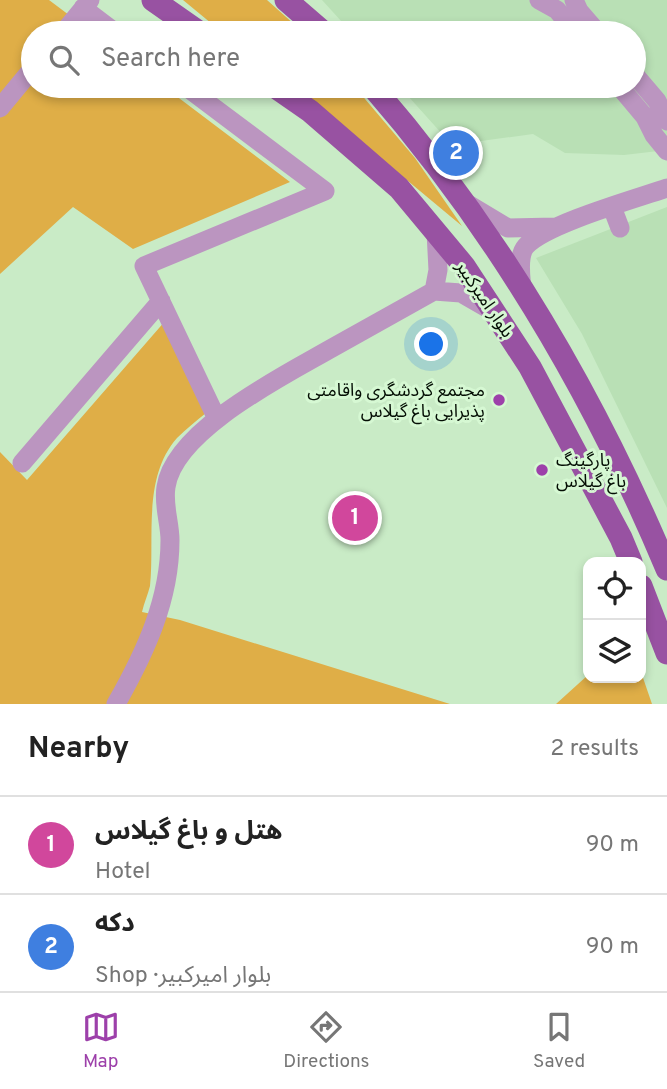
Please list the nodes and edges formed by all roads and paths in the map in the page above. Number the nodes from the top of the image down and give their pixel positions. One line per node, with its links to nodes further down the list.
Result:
1 (153, 0): 9 (main road)
2 (167, 0): 10 (main road)
3 (286, 0): 11 (main road)
4 (539, 0): 12 (street)
5 (573, 0): 13 (street)
6 (87, 4): 7 (street); 8 (street)
7 (72, 21)
8 (104, 21)
9 (183, 21)
10 (187, 21)
11 (310, 21)
12 (566, 21)
13 (588, 21)
14 (21, 83): 20 (street)
15 (646, 88): 21 (street)
16 (202, 98): 31 (street)
17 (291, 98): 28 (main road, بلوار امیرکبیر)
18 (383, 98): 24 (main road, بلوار امیرکبیر)
19 (629, 98): 22 (street)
20 (0, 108)
21 (667, 121)
22 (667, 151)
23 (667, 188): 25 (street)
24 (466, 203): 26 (street); 29 (main road, بلوار امیرکبیر)
25 (612, 207): 26 (street); 27 (street)
26 (556, 227): 29 (street)
27 (620, 228)
28 (436, 232): 30 (street); 32 (main road, بلوار امیرکبیر)
29 (522, 289): 36 (main road, بلوار امیرکبیر)
30 (434, 291): 32 (street); 33 (street)
31 (161, 301): 33 (street); 34 (street)
32 (496, 314): 35 (main road, بلوار امیرکبیر)
33 (217, 419): 39 (street)
34 (22, 463)
35 (629, 557)
36 (667, 569)
37 (646, 599): 38 (main road)
38 (667, 653)
39 (116, 704)

